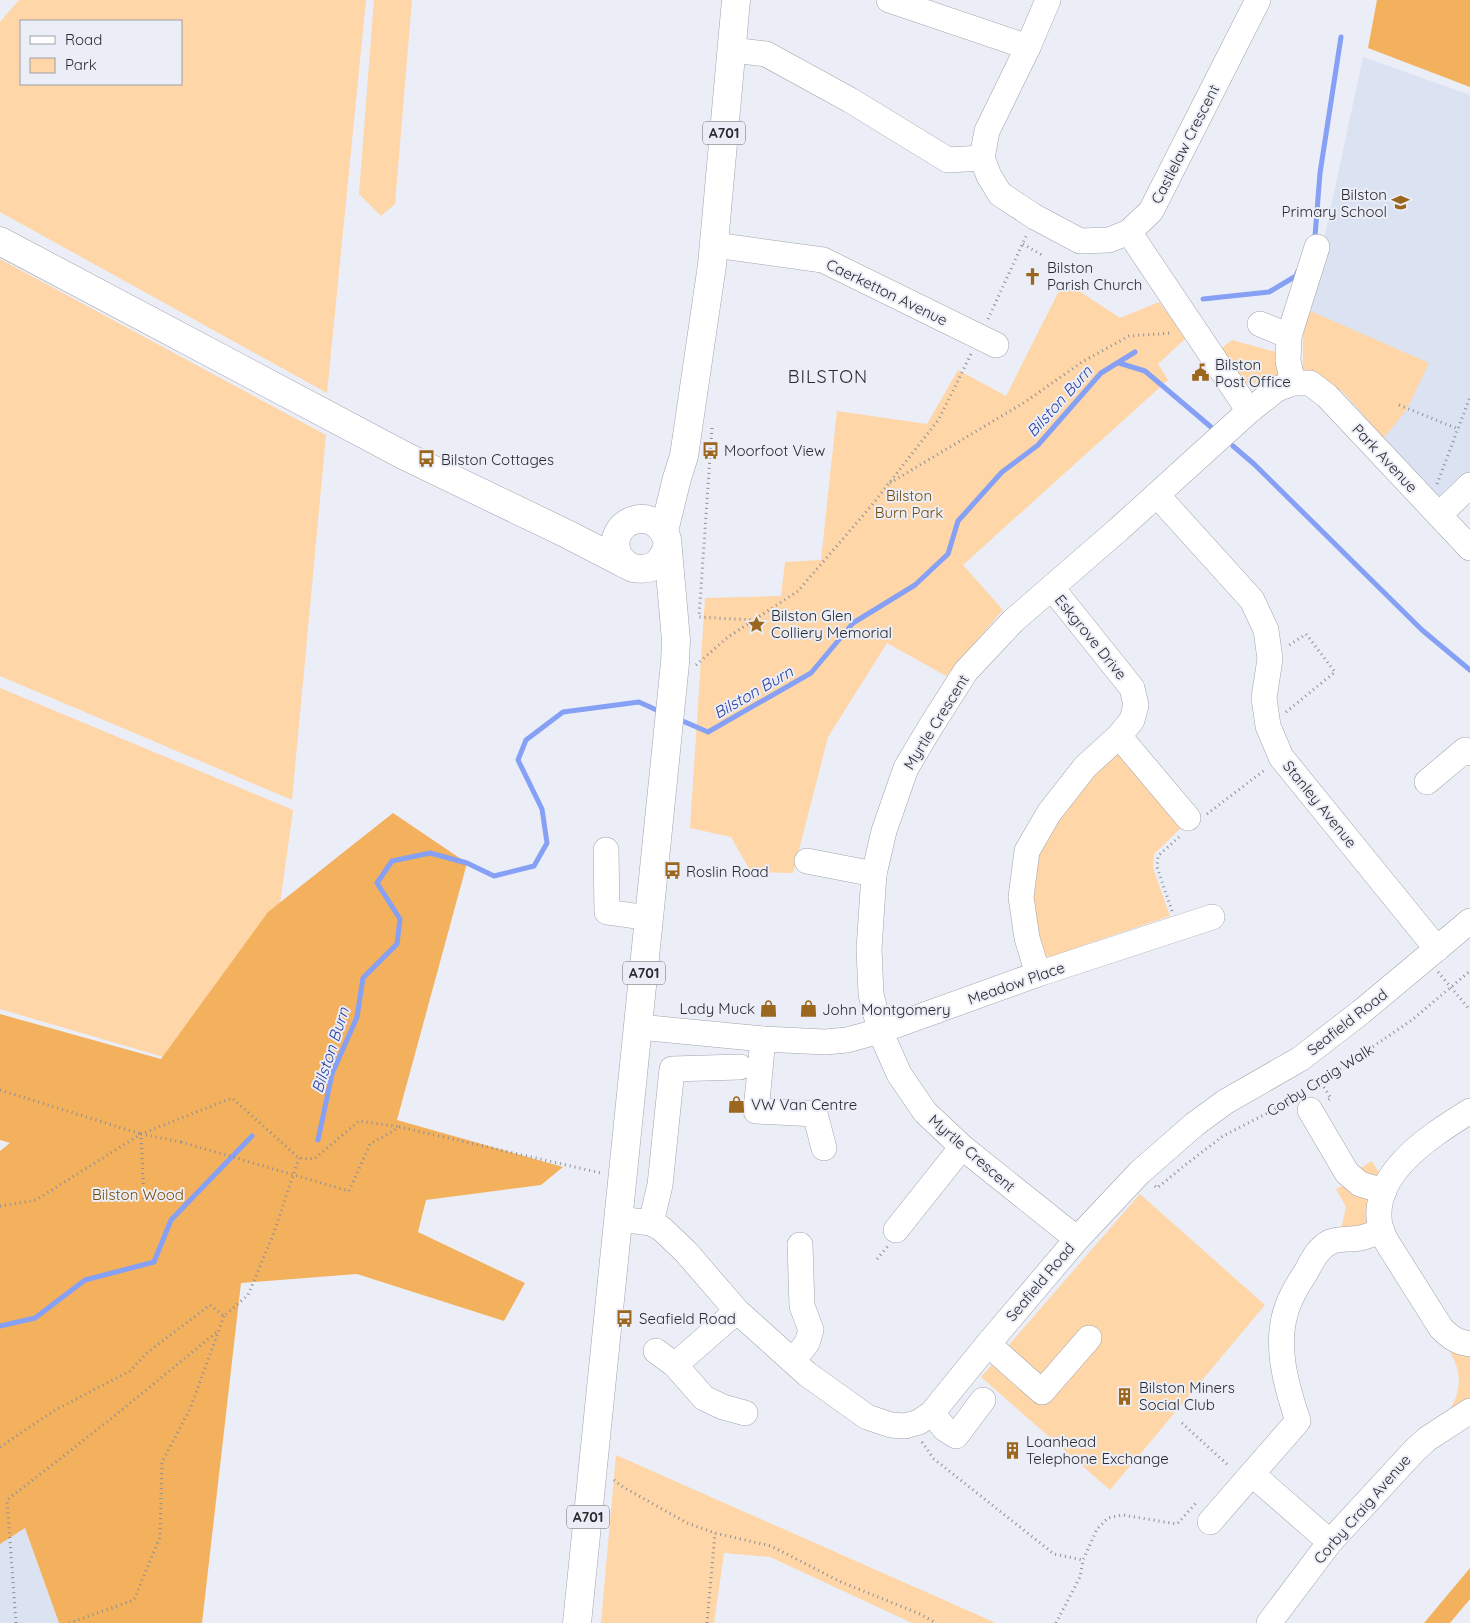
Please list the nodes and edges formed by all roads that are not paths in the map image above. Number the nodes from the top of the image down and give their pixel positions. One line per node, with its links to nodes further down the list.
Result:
1 (736, 0): 6 (main road, A701)
2 (889, 0): 5 (street)
3 (1048, 0): 5 (street)
4 (1258, 0): 8 (street, Castlelaw Crescent)
5 (1028, 47): 7 (street)
6 (732, 50): 7 (street); 10 (main road, A701)
7 (982, 158): 8 (street, Castlelaw Crescent)
8 (1129, 232): 16 (street)
9 (0, 241): 21 (main road)
10 (714, 245): 14 (street, Caerketton Avenue); 20 (main road, A701)
11 (1317, 248): 13 (street)
12 (1260, 324): 13 (street)
13 (1289, 336): 15 (street)
14 (988, 341)
15 (1292, 383): 16 (street, Myrtle Crescent); 19 (street, Park Avenue)
16 (1249, 412): 18 (street, Myrtle Crescent)
17 (1470, 485): 19 (street)
18 (1157, 495): 24 (street, Myrtle Crescent); 36 (street, Stanley Avenue)
19 (1431, 507): 22 (street, Park Avenue)
20 (648, 532): 21 (main road); 23 (main road); 23 (main road); 25 (main road, A701)
21 (568, 534): 23 (main road)
22 (1470, 548)
23 (633, 567): 25 (main road, A701)
24 (1052, 588): 26 (street, Eskgrove Drive); 32 (street, Myrtle Crescent)
25 (673, 615): 34 (main road, A701)
26 (1118, 736): 29 (street); 37 (street, Eskgrove Drive)
27 (1468, 749): 28 (street)
28 (1427, 782)
29 (1188, 818)
30 (606, 850): 34 (street)
31 (807, 861): 32 (street)
32 (874, 874): 39 (street, Myrtle Crescent)
33 (1212, 916): 37 (street, Meadow Place)
34 (649, 918): 38 (main road, A701)
35 (1470, 921): 36 (street, Seafield Road)
36 (1431, 954): 51 (street, Seafield Road)
37 (1038, 974): 39 (street, Meadow Place)
38 (639, 1027): 40 (street, Meadow Place); 47 (main road, A701)
39 (880, 1031): 40 (street, Meadow Place); 44 (street, Myrtle Crescent)
40 (762, 1039): 45 (street)
41 (740, 1067): 48 (street)
42 (1305, 1100): 46 (street, Corby Craig Walk)
43 (1470, 1111): 46 (street)
44 (962, 1147): 49 (street); 51 (street, Myrtle Crescent)
45 (824, 1148)
46 (1384, 1191): 50 (street)
47 (619, 1219): 48 (street); 65 (main road, A701)
48 (651, 1222): 53 (street)
49 (896, 1230)
50 (1382, 1231): 56 (street); 62 (street)
51 (1077, 1240): 55 (street, Seafield Road)
52 (800, 1245): 57 (street)
53 (737, 1311): 57 (street); 60 (street)
54 (1089, 1338): 55 (street)
55 (988, 1344): 61 (street, Seafield Road)
56 (1470, 1344)
57 (793, 1361): 61 (street)
58 (983, 1400): 61 (street)
59 (1470, 1411): 64 (street, Corby Craig Avenue)
60 (745, 1413)
61 (925, 1418)
62 (1252, 1474): 63 (street); 64 (street)
63 (1210, 1522)
64 (1330, 1542): 66 (street, Corby Craig Avenue)
65 (577, 1623)
66 (1269, 1623)

